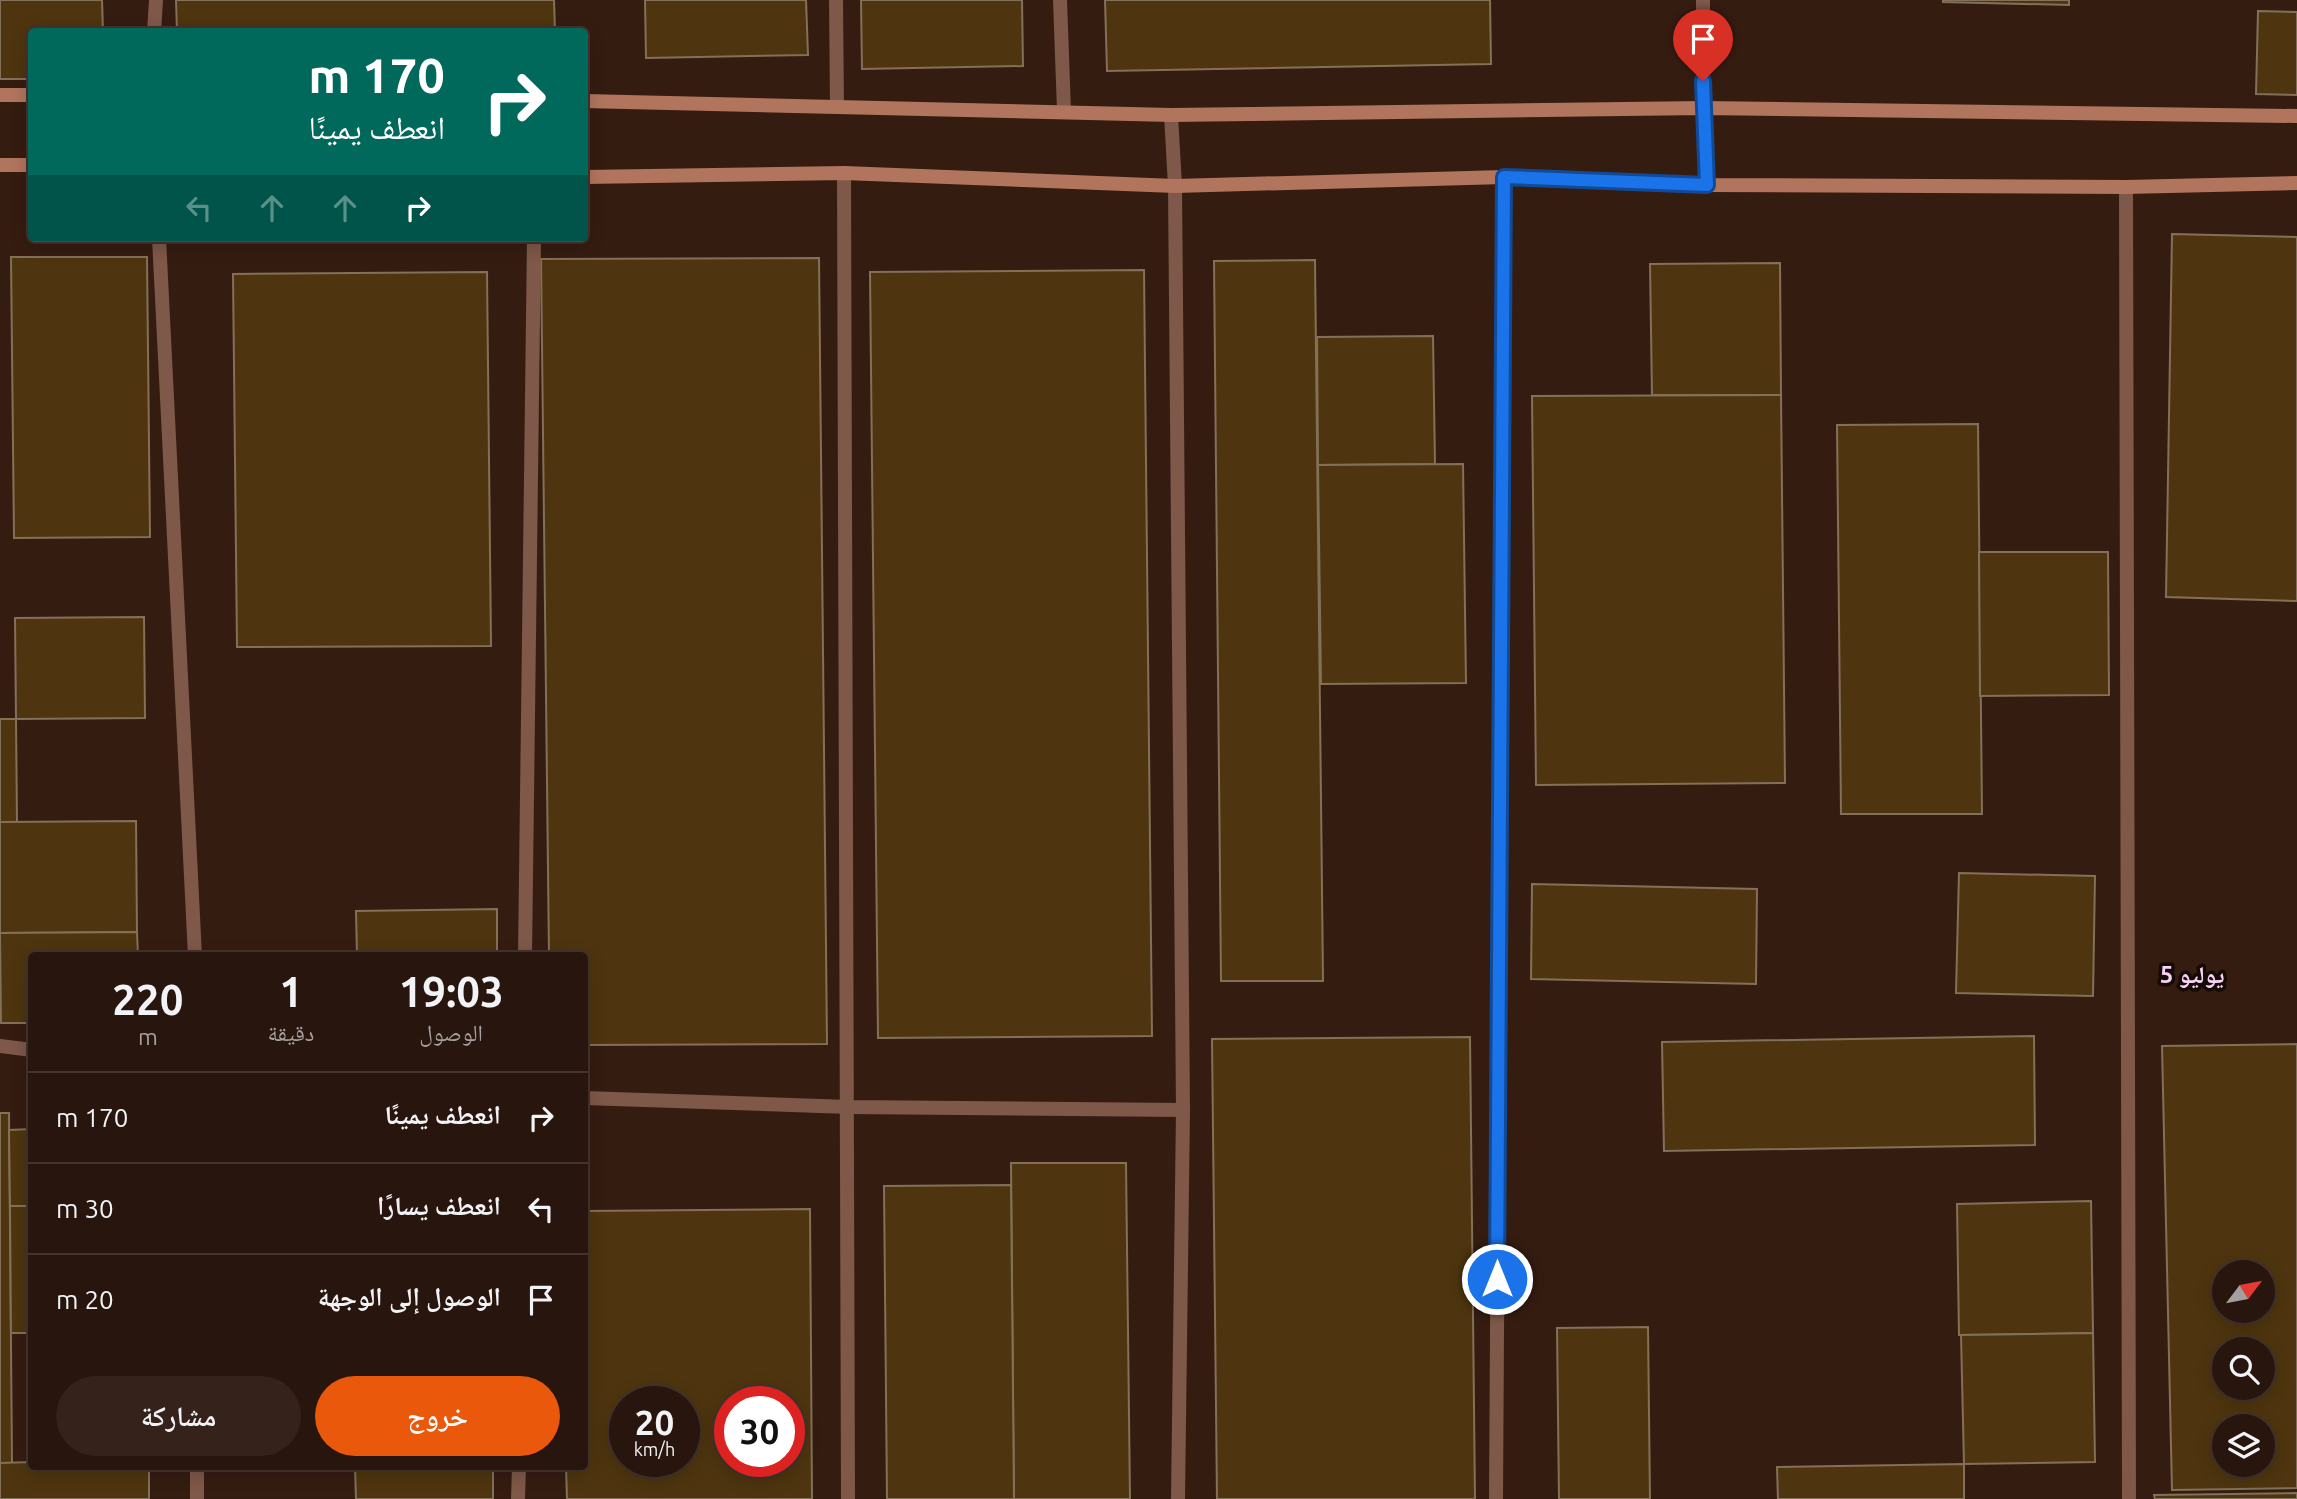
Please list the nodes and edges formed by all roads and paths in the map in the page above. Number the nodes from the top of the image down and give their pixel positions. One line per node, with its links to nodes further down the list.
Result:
1 (156, 0): 5 (street)
2 (836, 0): 9 (street)
3 (1060, 0): 11 (street)
4 (1703, 0): 10 (street)
5 (154, 28)
6 (0, 95): 7 (main road)
7 (28, 95)
8 (588, 101): 9 (main road)
9 (837, 107): 11 (main road)
10 (1703, 108): 12 (main road); 13 (main road); 20 (street)
11 (1064, 111): 12 (main road)
12 (1171, 115): 21 (street)
13 (2297, 116)
14 (0, 164): 15 (main road)
15 (28, 165)
16 (844, 173): 17 (main road); 21 (main road); 30 (street)
17 (588, 177)
18 (1504, 177): 20 (main road); 21 (main road); 38 (street)
19 (2297, 183): 22 (main road)
20 (1707, 185): 22 (main road)
21 (1175, 186): 31 (street)
22 (2126, 187): 39 (street)
23 (159, 242): 25 (street)
24 (534, 242): 26 (street)
25 (195, 952)
26 (525, 952)
27 (0, 1046): 28 (street)
28 (28, 1050)
29 (588, 1098): 30 (street)
30 (849, 1107): 31 (street); 36 (street)
31 (1183, 1110): 37 (street)
32 (197, 1470): 34 (street)
33 (519, 1470): 35 (street)
34 (197, 1499)
35 (518, 1499)
36 (848, 1499)
37 (1178, 1499)
38 (1496, 1499)
39 (2129, 1499)

